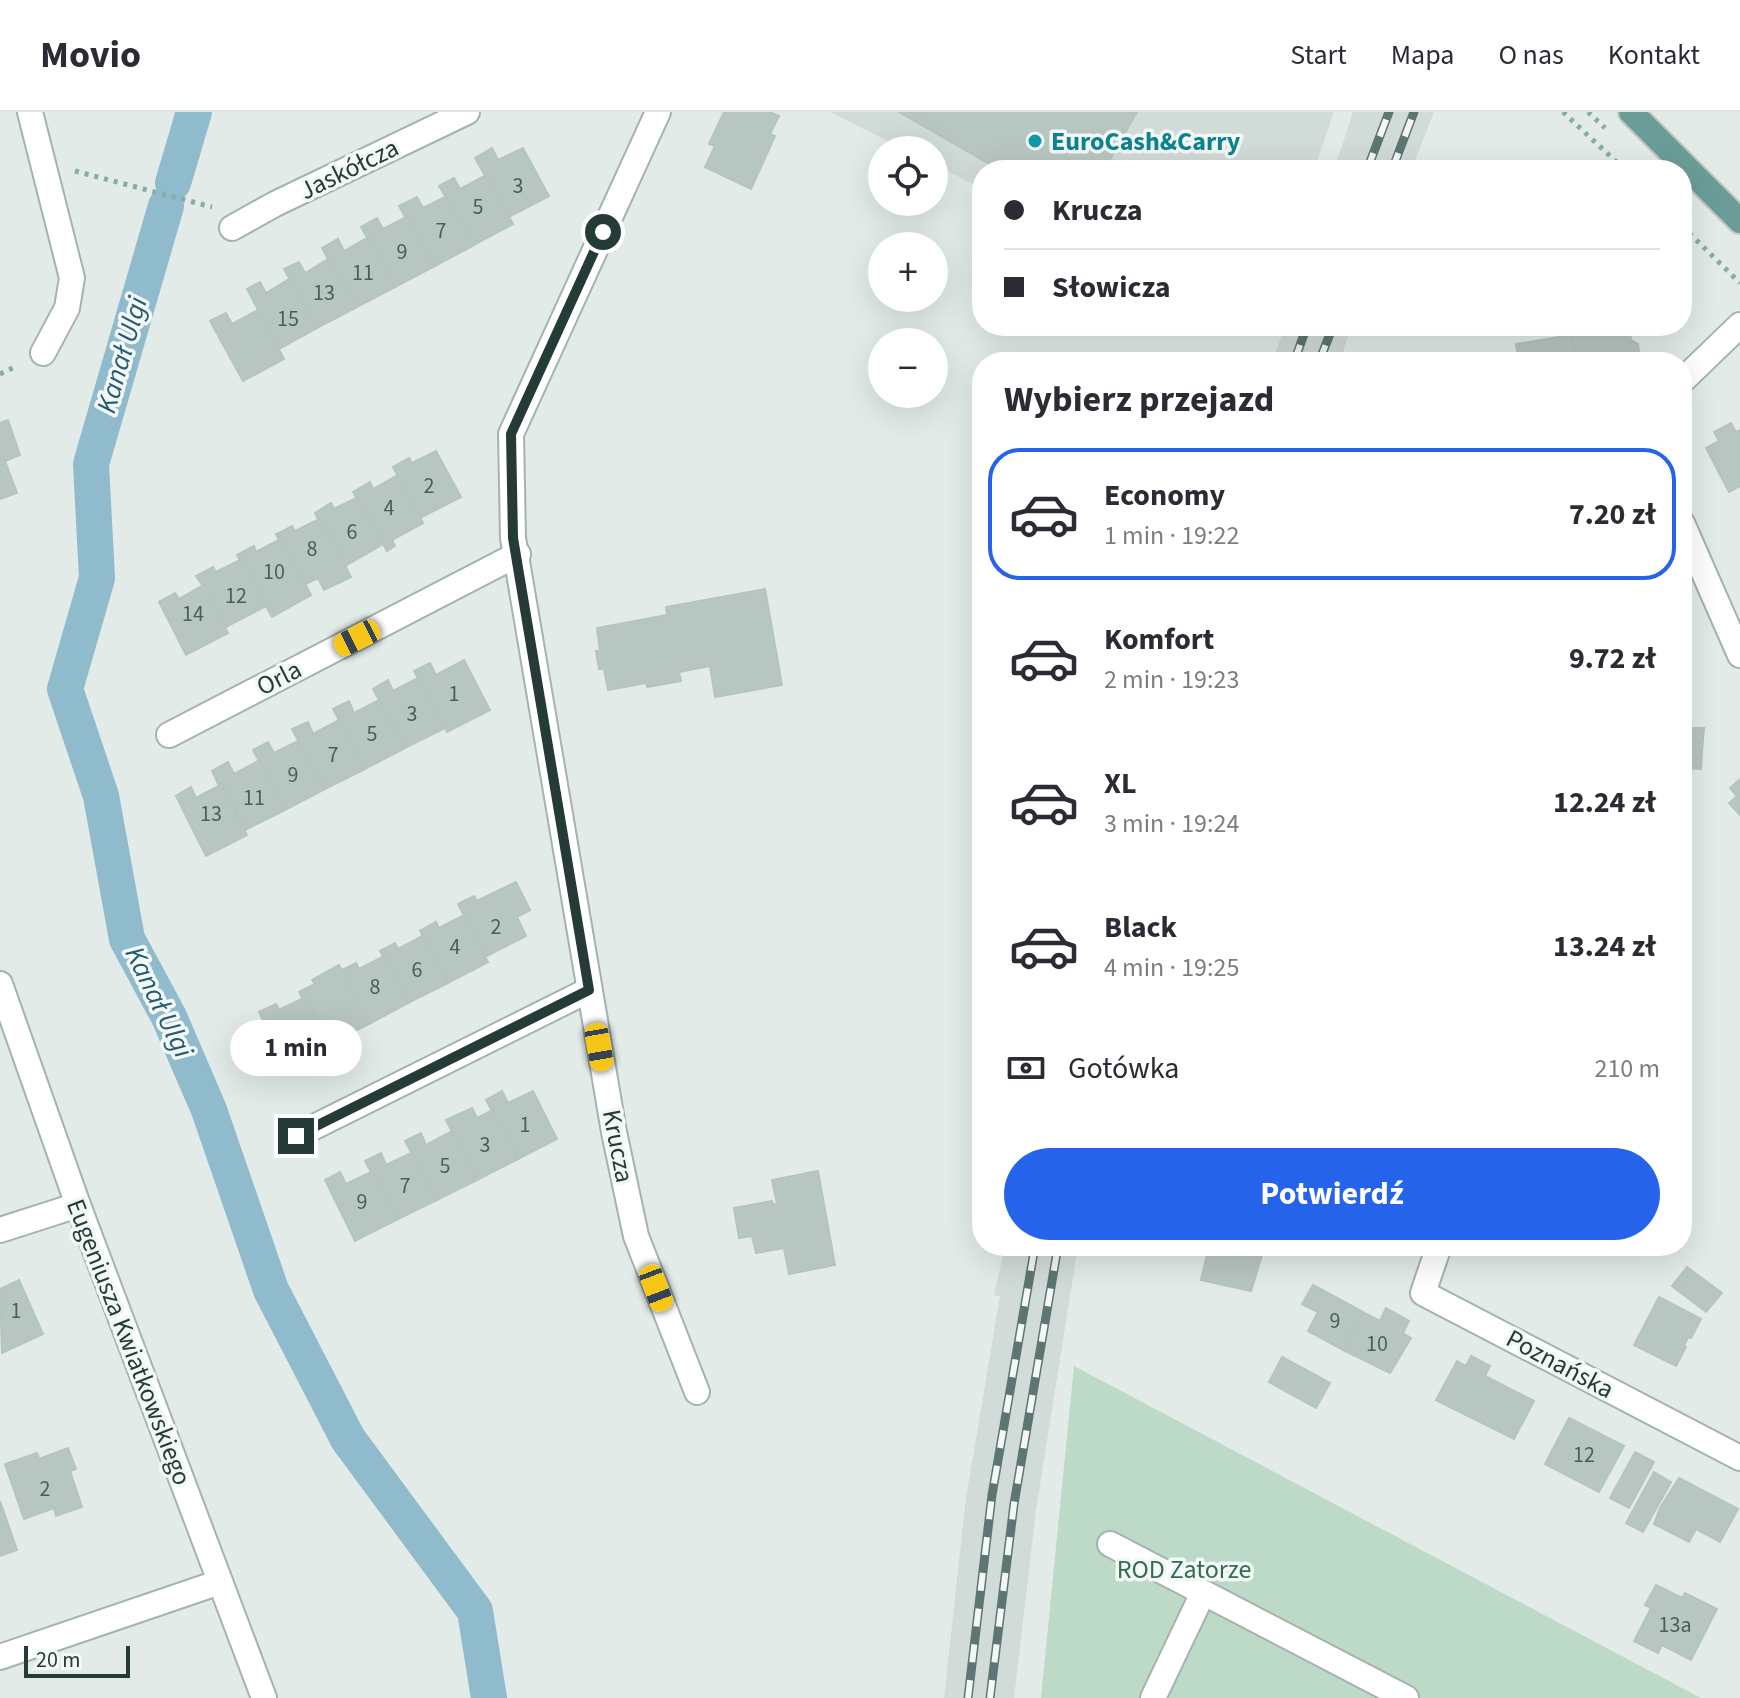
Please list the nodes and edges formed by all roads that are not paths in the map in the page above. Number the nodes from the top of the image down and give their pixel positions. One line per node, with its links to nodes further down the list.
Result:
1 (30, 112): 10 (street)
2 (467, 112): 8 (street, Jaskółcza)
3 (658, 112): 13 (street, Krucza)
4 (1631, 112): 5 (main road)
5 (1679, 160)
6 (1692, 173): 7 (main road)
7 (1740, 221)
8 (242, 223)
9 (1740, 325): 11 (street)
10 (43, 353)
11 (1692, 371)
12 (1692, 546): 14 (street)
13 (518, 554): 15 (street, Orla); 17 (street, Krucza)
14 (1740, 655)
15 (169, 735)
16 (0, 984): 19 (street, Eugeniusza Kwiatkowskiego)
17 (589, 990): 18 (street); 22 (street, Krucza)
18 (296, 1136)
19 (78, 1205): 20 (street); 25 (street, Eugeniusza Kwiatkowskiego)
20 (0, 1230)
21 (1436, 1256): 23 (street, Poznańska)
22 (697, 1392)
23 (1740, 1458)
24 (1110, 1544): 26 (street)
25 (220, 1582): 27 (street); 28 (street, Eugeniusza Kwiatkowskiego)
26 (1203, 1593): 29 (street); 30 (street)
27 (0, 1657)
28 (264, 1698)
29 (1153, 1698)
30 (1406, 1698)

